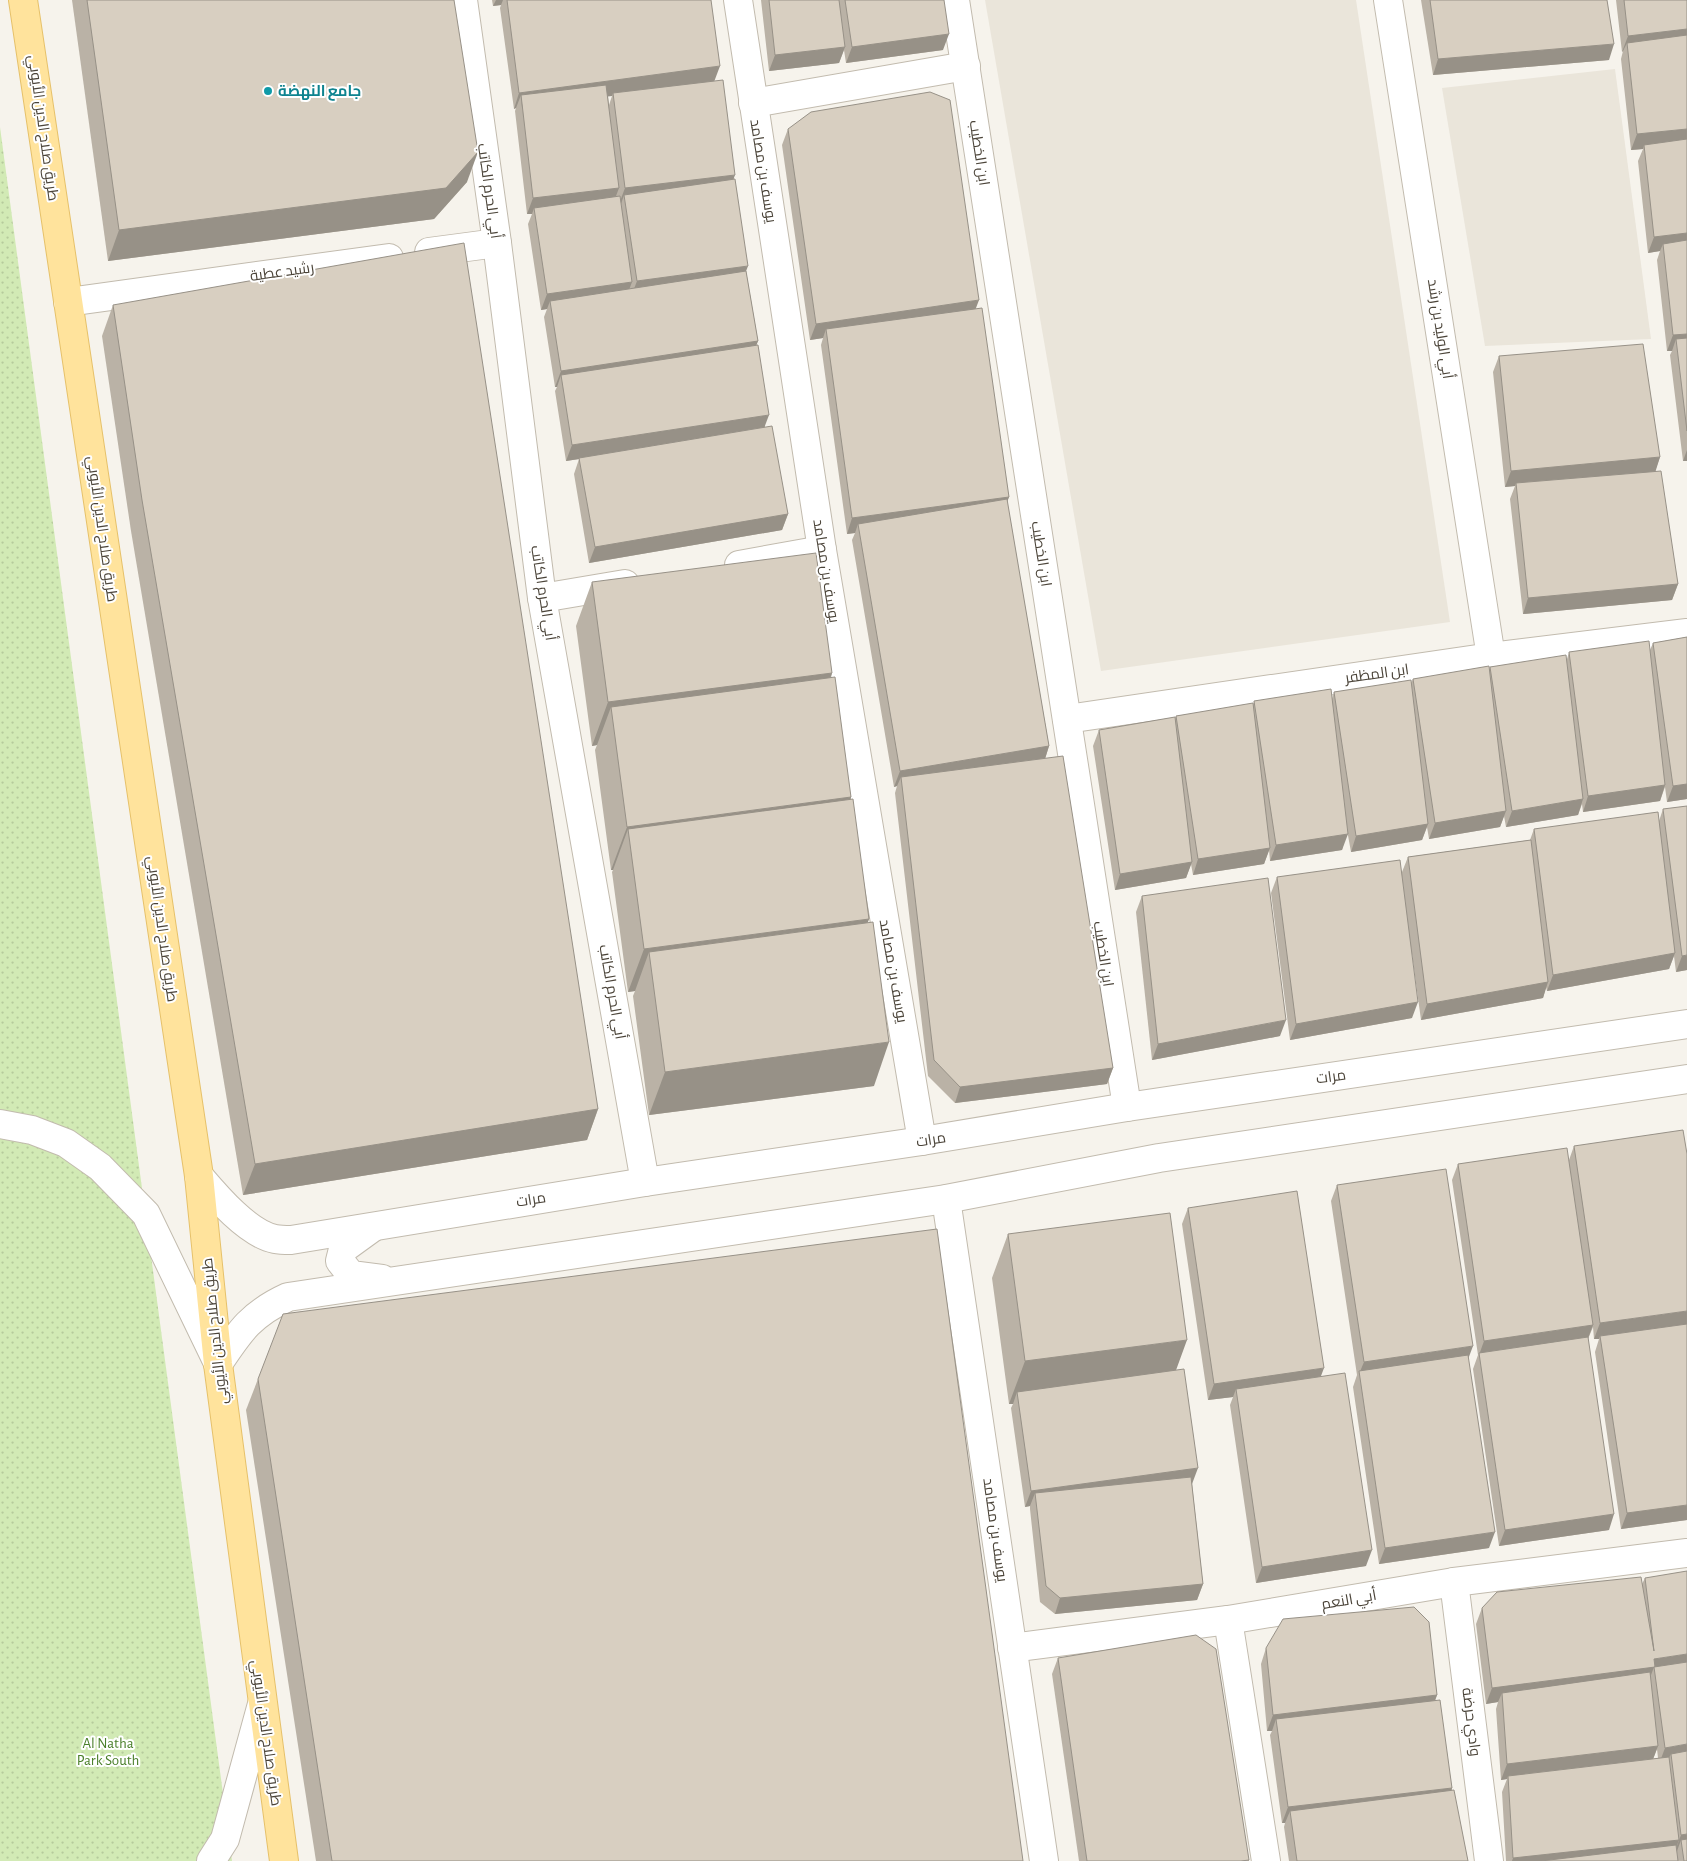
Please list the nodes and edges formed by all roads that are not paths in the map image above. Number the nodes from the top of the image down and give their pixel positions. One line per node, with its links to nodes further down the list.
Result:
1 (24, 0): 9 (main road, طريق صلاح الدين الأيوبي)
2 (463, 0): 8 (street, أبي الحرم الكاتب)
3 (738, 0): 7 (street, يوسف بن مصامد)
4 (955, 0): 6 (street, ابن الخطيب)
5 (1388, 0): 15 (street, أبي الوليد بن رشد)
6 (966, 66): 7 (street); 16 (street, ابن الخطيب)
7 (753, 102): 10 (street, يوسف بن مصامد)
8 (496, 243): 9 (street, رشيد عطية); 13 (street, أبي الحرم الكاتب)
9 (68, 302): 22 (main road, طريق صلاح الدين الأيوبي)
10 (822, 550): 11 (street); 21 (street, يوسف بن مصامد)
11 (716, 568)
12 (649, 580): 13 (street)
13 (542, 598): 23 (street, أبي الحرم الكاتب)
14 (1687, 633): 15 (street, ابن المظفر)
15 (1491, 657): 16 (street, ابن المظفر)
16 (1067, 719): 19 (street, ابن الخطيب)
17 (1687, 1024): 19 (street, مرات)
18 (1687, 1079): 24 (street)
19 (1127, 1107): 21 (street, مرات)
20 (0, 1124): 27 (street)
21 (922, 1141): 23 (street, مرات)
22 (199, 1176): 25 (street, مرات); 27 (main road, طريق صلاح الدين الأيوبي)
23 (645, 1182): 25 (street, مرات)
24 (946, 1198): 26 (street); 31 (street, يوسف بن مصامد)
25 (376, 1226): 26 (street)
26 (393, 1281): 27 (street)
27 (218, 1364): 32 (main road, طريق صلاح الدين الأيوبي)
28 (1687, 1553): 29 (street, أبي النعم)
29 (1454, 1582): 30 (street, أبي النعم); 37 (street, وادي حرضة)
30 (1228, 1620): 31 (street, أبي النعم); 36 (street)
31 (1012, 1648): 35 (street, يوسف بن مصامد)
32 (262, 1704): 33 (street); 34 (main road, طريق صلاح الدين الأيوبي)
33 (211, 1861)
34 (284, 1861)
35 (1044, 1861)
36 (1266, 1861)
37 (1489, 1861)

